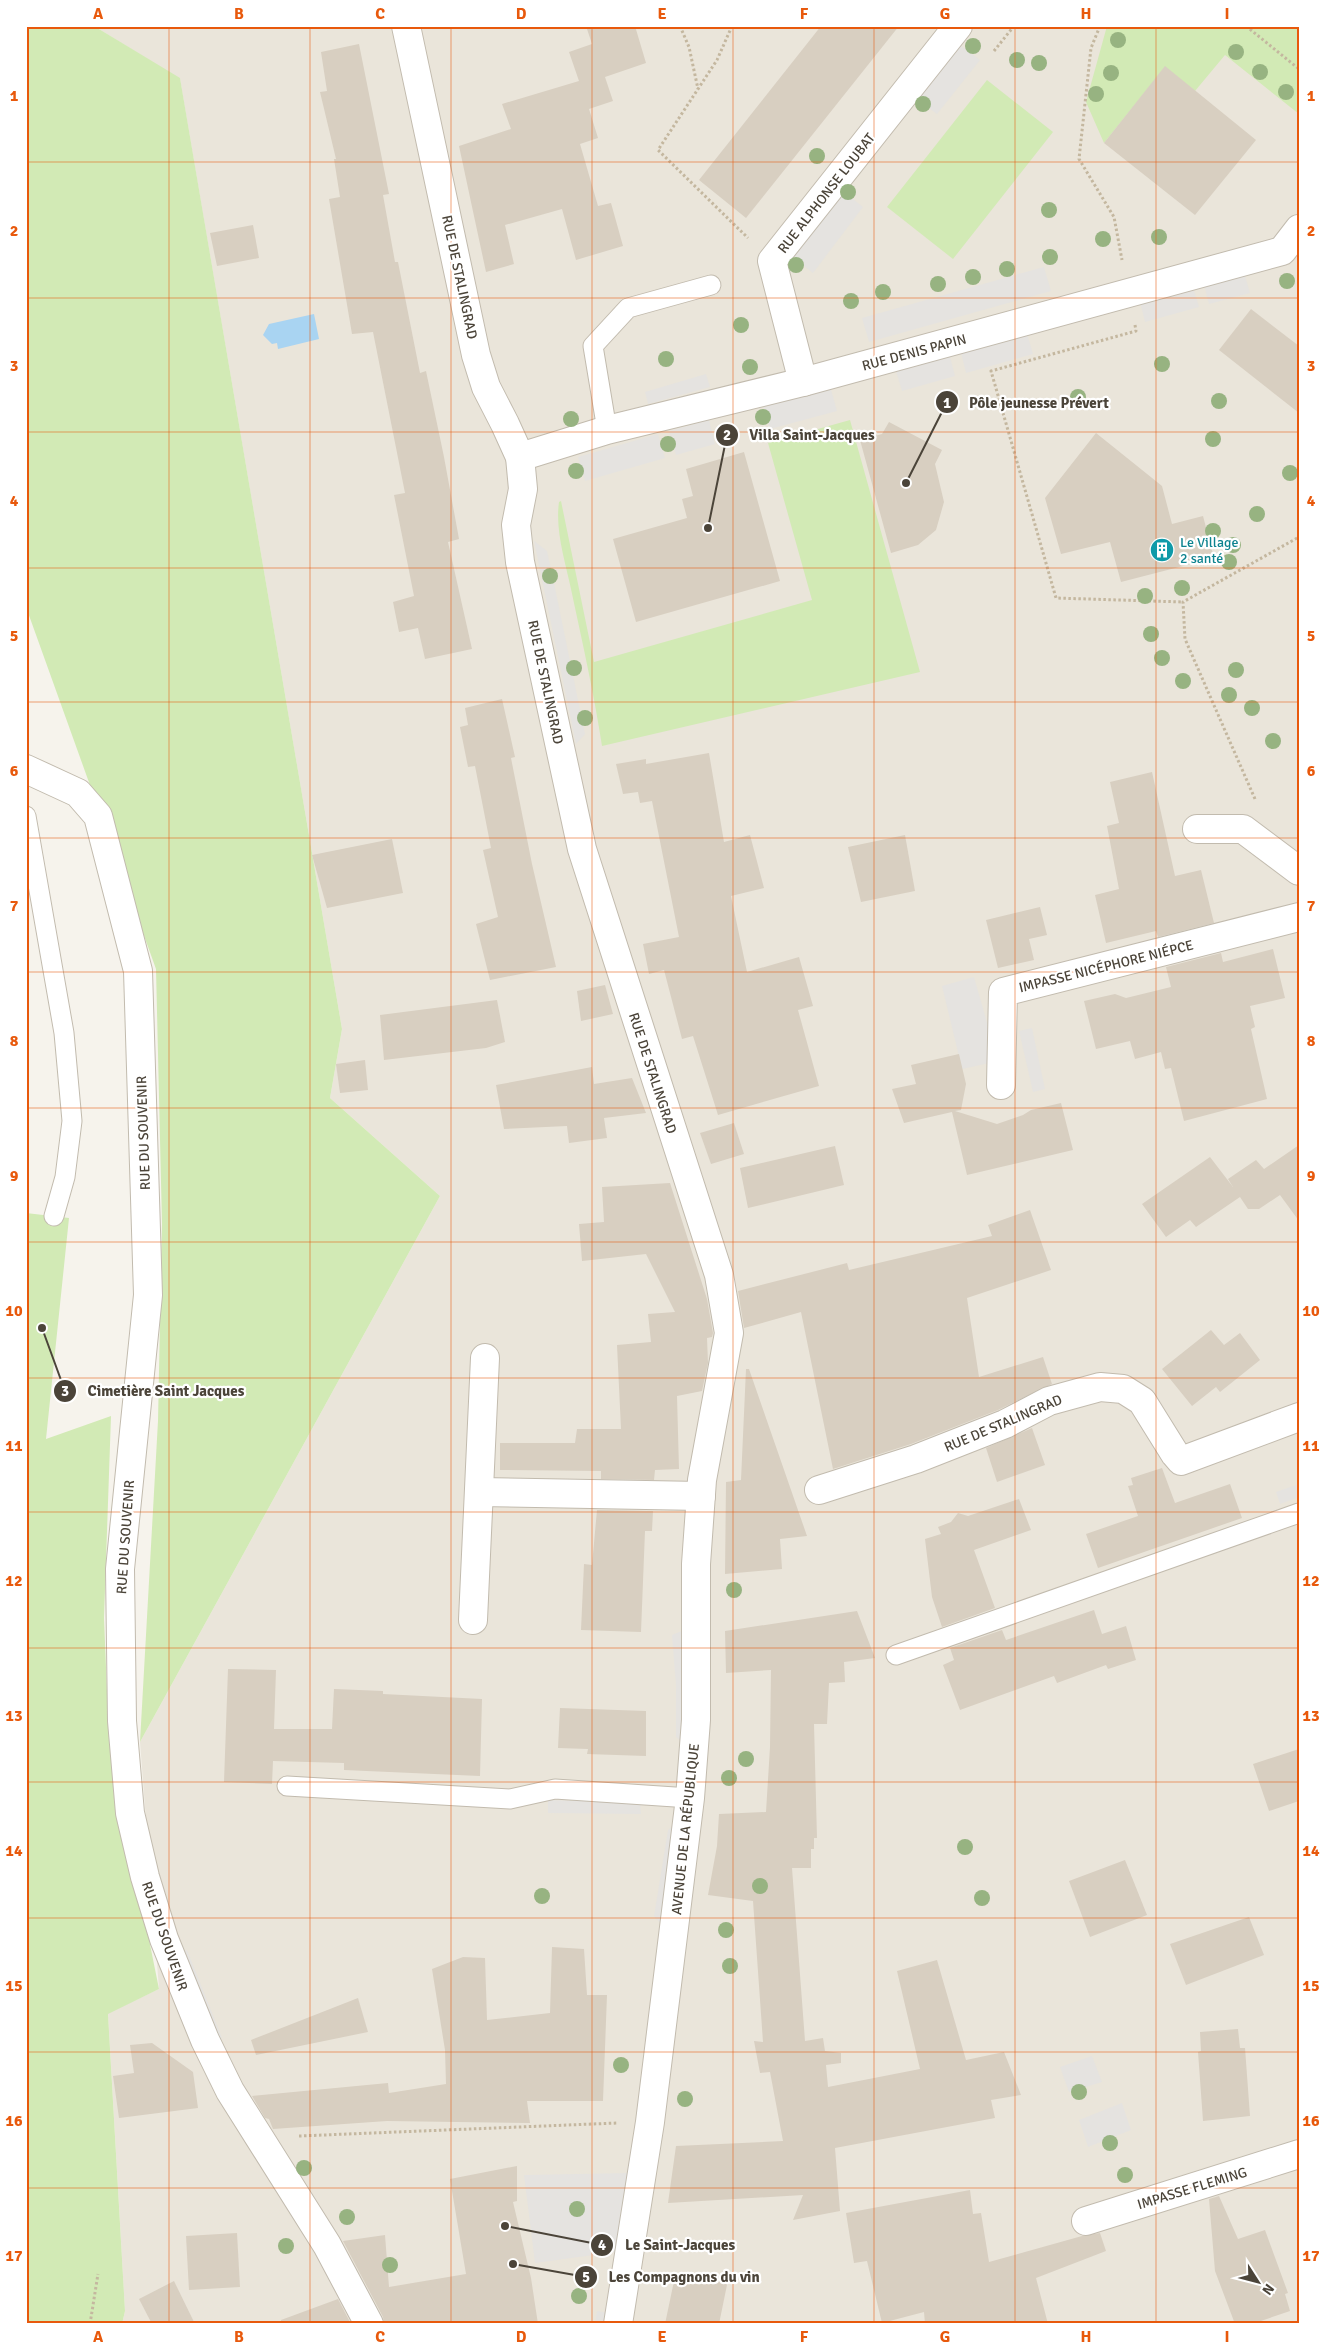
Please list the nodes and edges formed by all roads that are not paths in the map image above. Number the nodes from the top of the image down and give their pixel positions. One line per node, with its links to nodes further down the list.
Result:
1 (406, 26): 8 (street, RUE DE STALINGRAD)
2 (958, 26): 6 (street, RUE ALPHONSE LOUBAT)
3 (1299, 229): 4 (street, RUE DENIS PAPIN)
4 (1290, 257): 6 (street, RUE DENIS PAPIN)
5 (711, 284): 7 (lane)
6 (803, 382): 7 (street, RUE DENIS PAPIN)
7 (607, 430): 8 (street, RUE DENIS PAPIN)
8 (520, 457): 16 (street, RUE DE STALINGRAD)
9 (26, 769): 29 (street, RUE DU SOUVENIR)
10 (26, 816): 15 (lane)
11 (1197, 829): 12 (street)
12 (1299, 871)
13 (1299, 917): 14 (street, IMPASSE NICÉPHORE NIÉPCE)
14 (1002, 1086)
15 (54, 1216)
16 (729, 1333): 21 (street, AVENUE DE LA RÉPUBLIQUE)
17 (485, 1358): 20 (street)
18 (1299, 1417): 19 (street, RUE DE STALINGRAD)
19 (819, 1490)
20 (479, 1492): 21 (street); 23 (street)
21 (701, 1496): 26 (street, AVENUE DE LA RÉPUBLIQUE)
22 (1299, 1513): 24 (lane)
23 (473, 1620)
24 (896, 1655)
25 (287, 1786): 26 (lane)
26 (690, 1798): 30 (street, AVENUE DE LA RÉPUBLIQUE)
27 (1299, 2154): 28 (street, IMPASSE FLEMING)
28 (1086, 2221)
29 (369, 2324)
30 (618, 2324)

